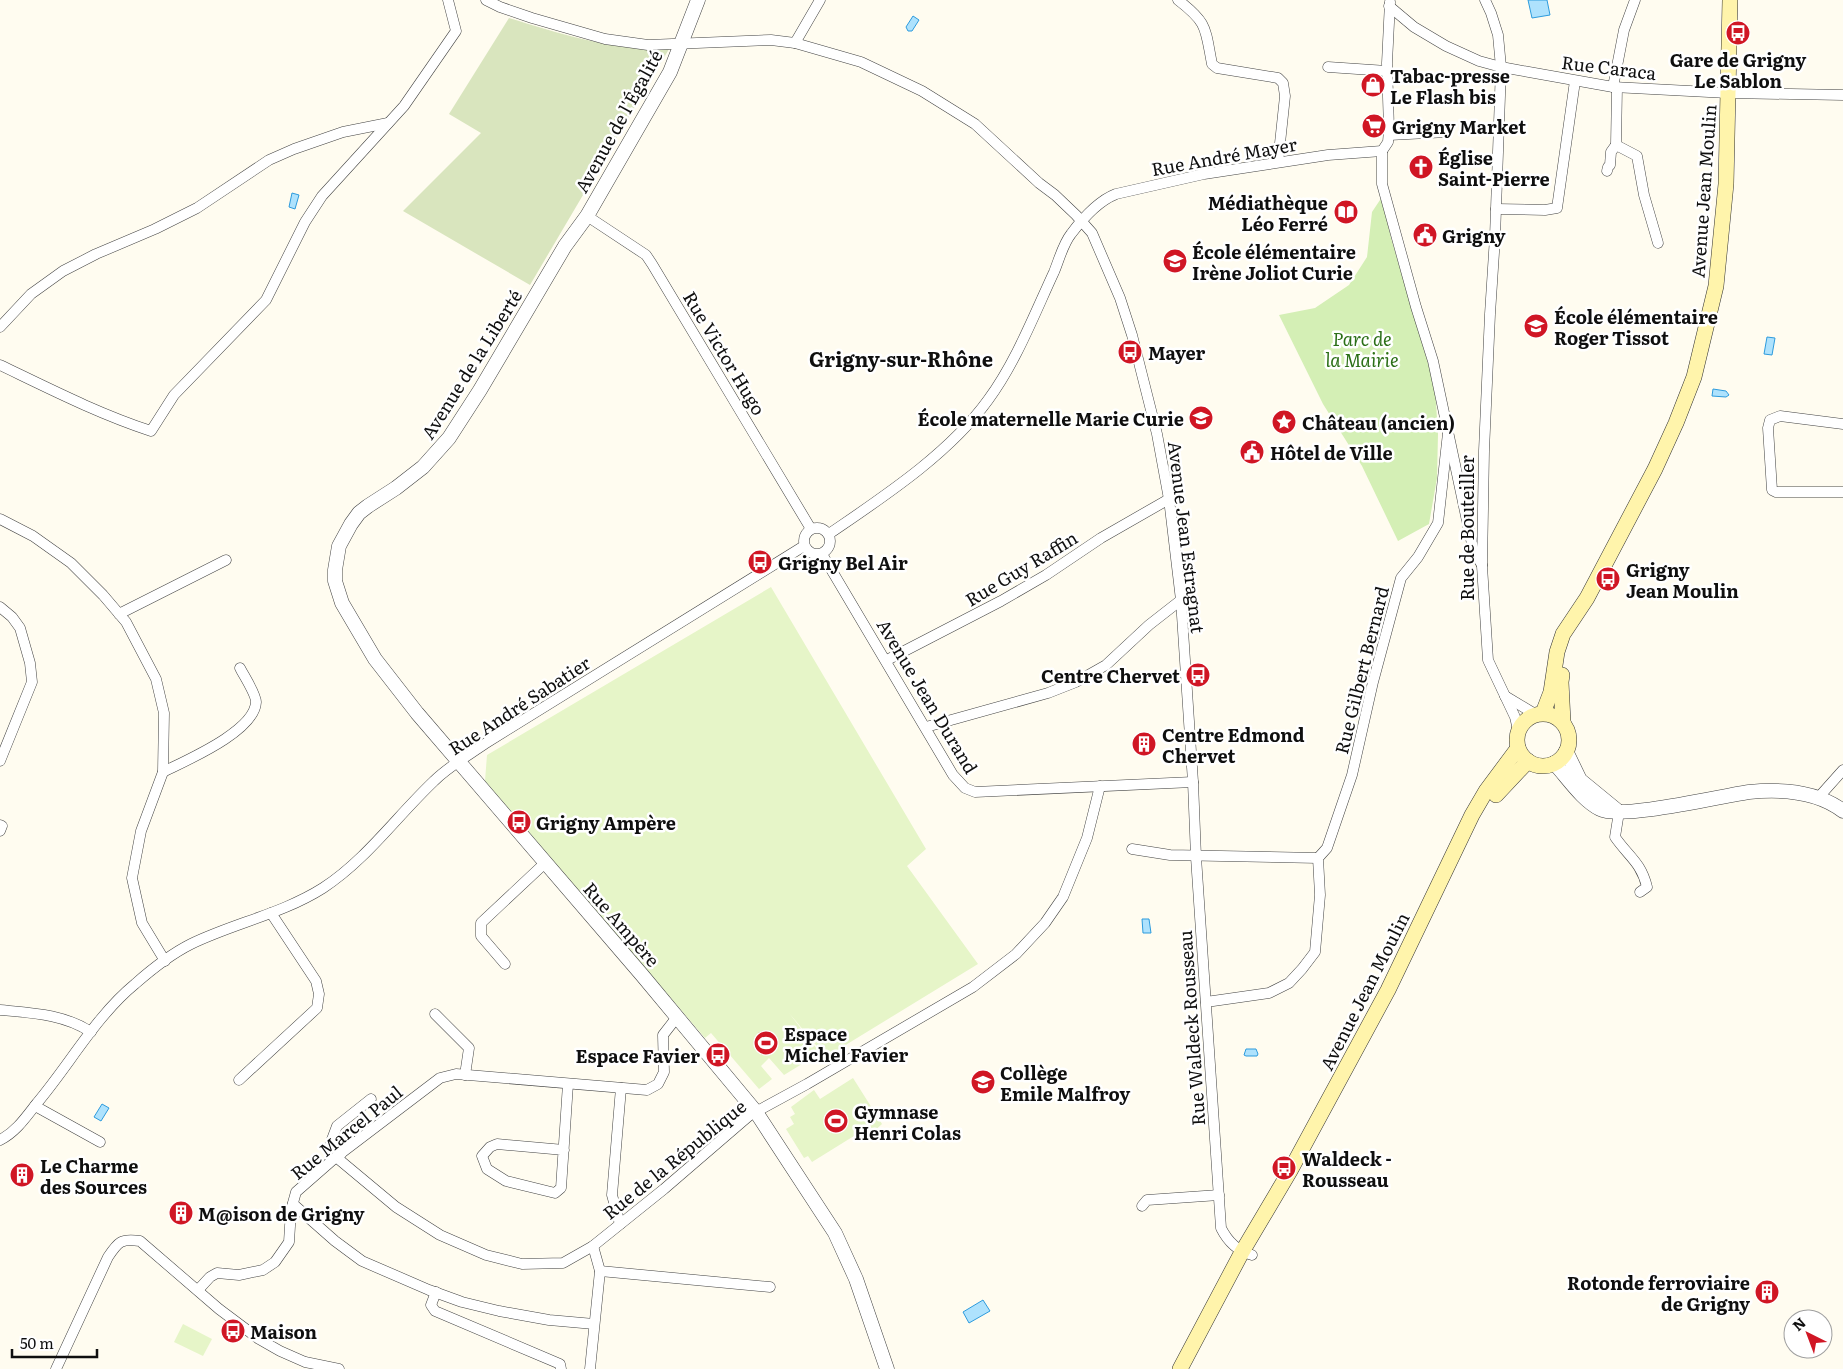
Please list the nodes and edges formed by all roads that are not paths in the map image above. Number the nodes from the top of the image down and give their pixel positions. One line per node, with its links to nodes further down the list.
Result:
1 (448, 0): 19 (street)
2 (486, 0): 11 (street, Avenue Jean Estragnat)
3 (698, 0): 11 (street, Avenue de l'Égalité)
4 (820, 0): 10 (street)
5 (1178, 0): 24 (street)
6 (1485, 0): 13 (street, Rue de Bouteiller)
7 (1635, 0): 16 (street)
8 (1730, 0): 17 (main road, Avenue Jean Moulin)
9 (1390, 3): 13 (street, Rue Caraca); 14 (street)
10 (795, 43): 11 (street, Avenue Jean Estragnat); 28 (street, Avenue Jean Estragnat)
11 (681, 44): 27 (street, Avenue de l'Égalité)
12 (1328, 67): 14 (street)
13 (1501, 67): 15 (street, Rue Caraca); 26 (street, Rue de Bouteiller)
14 (1387, 72): 21 (street)
15 (1575, 81): 16 (street, Rue Caraca); 26 (street)
16 (1615, 87): 17 (street, Rue Caraca); 22 (street)
17 (1728, 93): 18 (street, Rue Caraca); 43 (main road, Avenue Jean Moulin)
18 (1843, 95)
19 (388, 123): 30 (street); 31 (street)
20 (1447, 132): 21 (street)
21 (1389, 135): 23 (street)
22 (1616, 145): 25 (street); 29 (street)
23 (1382, 151): 24 (street, Rue André Mayer); 33 (street)
24 (1278, 162): 28 (street, Rue André Mayer)
25 (1607, 172)
26 (1496, 209): 42 (street, Rue de Bouteiller)
27 (587, 216): 37 (street, Rue Victor Hugo); 58 (street, Avenue de la Liberté)
28 (1082, 221): 35 (street, Avenue Jean Estragnat); 38 (street)
29 (1658, 243)
30 (0, 327)
31 (0, 365)
32 (1843, 424): 34 (street)
33 (1448, 433): 42 (street); 71 (street, Rue Gilbert Bernard)
34 (1843, 492)
35 (1169, 499): 44 (street, Avenue Jean Estragnat); 47 (street, Rue Guy Raffin)
36 (0, 519): 46 (street)
37 (811, 529): 38 (street); 39 (street)
38 (828, 534): 40 (street)
39 (804, 546): 40 (street); 58 (street, Rue André Sabatier)
40 (822, 554): 47 (street, Avenue Jean Durand)
41 (226, 560): 46 (street)
42 (1482, 566): 49 (street, Rue de Bouteiller)
43 (1587, 598): 50 (main road, Avenue Jean Moulin); 51 (main road, Avenue Jean Moulin)
44 (1181, 600): 52 (street); 62 (street, Avenue Jean Estragnat)
45 (0, 607): 57 (street)
46 (119, 614): 61 (street)
47 (887, 660): 52 (street, Avenue Jean Durand)
48 (240, 668): 61 (street)
49 (1504, 695): 50 (street); 53 (street, Rue de Bouteiller)
50 (1539, 714): 51 (main road); 53 (main road)
51 (1563, 722): 55 (main road)
52 (926, 727): 63 (street, Avenue Jean Durand)
53 (1518, 730): 54 (main road)
54 (1518, 748): 56 (main road); 98 (main road, Avenue Jean Moulin)
55 (1566, 751): 59 (main road); 66 (street)
56 (1528, 761): 59 (main road); 98 (main road, Avenue Jean Moulin)
57 (0, 762)
58 (458, 762): 72 (street, Rue Ampère); 74 (street, Rue André Sabatier)
59 (1554, 763): 66 (street)
60 (1843, 770): 64 (street)
61 (164, 772): 75 (street)
62 (1193, 782): 63 (street, Avenue Jean Durand); 70 (street, Rue Waldeck Rousseau)
63 (1100, 786): 88 (street, Rue de la République)
64 (1818, 798): 65 (street); 66 (street)
65 (1843, 811)
66 (1619, 812): 73 (street)
67 (0, 824): 68 (street)
68 (0, 831)
69 (1132, 849): 70 (street)
70 (1196, 856): 71 (street); 77 (street, Rue Waldeck Rousseau)
71 (1318, 858): 77 (street)
72 (545, 864): 76 (street); 80 (street, Rue Ampère)
73 (1640, 892)
74 (271, 913): 75 (street, Rue André Sabatier); 83 (street)
75 (165, 961): 81 (street, Rue André Sabatier)
76 (505, 964)
77 (1206, 1002): 93 (street, Rue Waldeck Rousseau)
78 (0, 1010): 81 (street)
79 (435, 1014): 82 (street)
80 (677, 1017): 85 (street, Rue Marcel Paul); 88 (street, Rue Ampère)
81 (91, 1032): 87 (street, Rue André Sabatier)
82 (465, 1075): 84 (street, Rue Marcel Paul); 92 (street, Rue Marcel Paul)
83 (239, 1080)
84 (568, 1084): 85 (street, Rue Marcel Paul); 91 (street)
85 (621, 1088): 96 (street)
86 (371, 1099): 92 (street)
87 (35, 1106): 89 (street, Rue André Sabatier); 90 (street)
88 (756, 1112): 96 (street, Rue de la République); 108 (street, Rue Ampère)
89 (0, 1140)
90 (100, 1142)
91 (564, 1150): 91 (street)
92 (339, 1156): 94 (street, Rue Marcel Paul); 97 (street, Rue de la République)
93 (1219, 1195): 95 (street); 98 (street, Rue Waldeck Rousseau)
94 (293, 1204): 101 (street, Rue Marcel Paul); 102 (street)
95 (1142, 1206)
96 (620, 1224): 97 (street, Rue de la République)
97 (593, 1246): 99 (street)
98 (1247, 1254): 109 (main road); 110 (main road)
99 (600, 1271): 100 (street); 103 (street)
100 (770, 1287)
101 (198, 1290): 104 (street); 105 (street)
102 (436, 1292): 103 (street); 106 (street)
103 (594, 1324): 107 (street)
104 (56, 1369)
105 (339, 1369)
106 (561, 1369)
107 (590, 1369)
108 (887, 1369)
109 (1180, 1369)
110 (1190, 1369)

